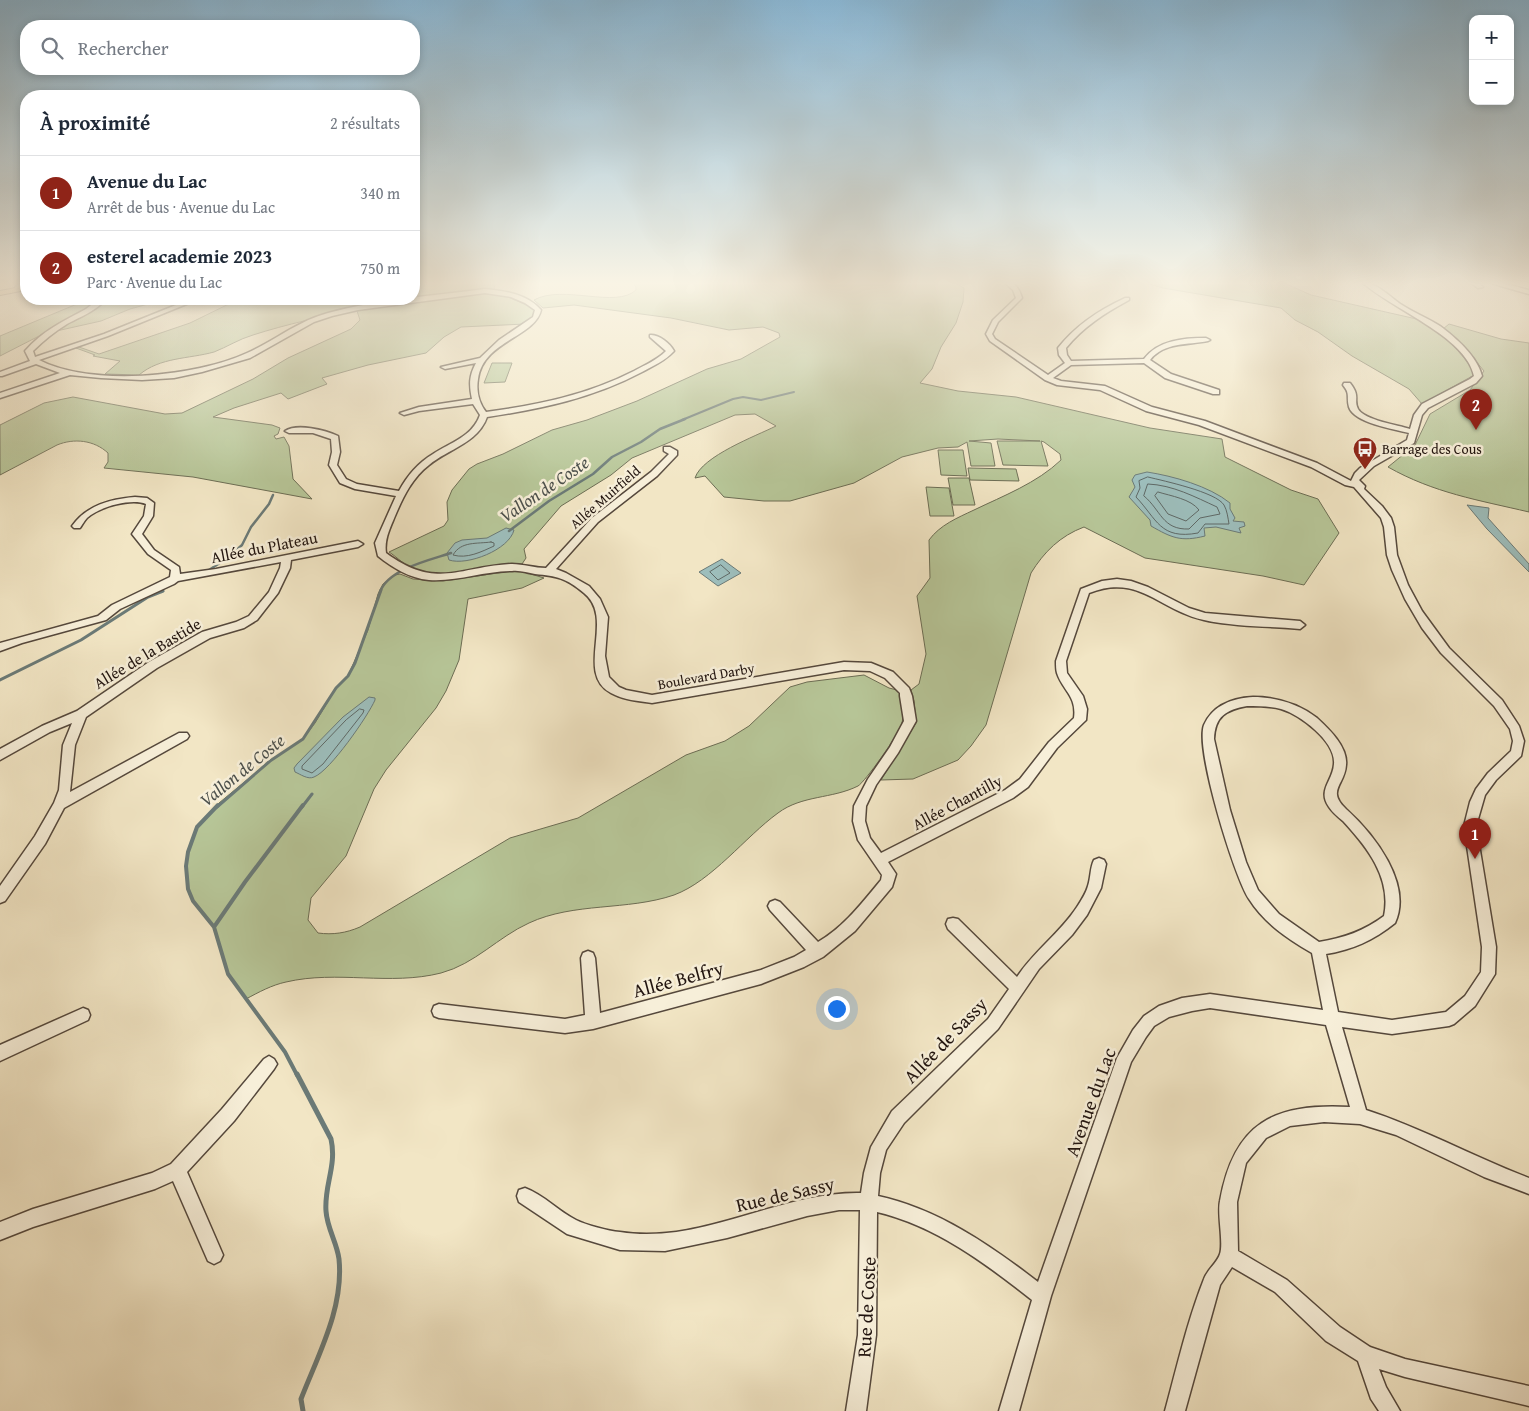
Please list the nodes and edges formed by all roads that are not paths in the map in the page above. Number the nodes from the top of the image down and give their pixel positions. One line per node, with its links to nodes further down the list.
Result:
1 (32, 348): 11 (street)
2 (70, 348): 11 (street)
3 (261, 348): 15 (street)
4 (493, 348): 10 (street)
5 (668, 348): 23 (street)
6 (1002, 348): 17 (street)
7 (1062, 348): 13 (street)
8 (1164, 348): 12 (street)
9 (1460, 348): 25 (street)
10 (482, 360): 14 (street); 21 (street)
11 (34, 361): 15 (street); 16 (street)
12 (1146, 362): 13 (street); 19 (street)
13 (1069, 363): 17 (street)
14 (445, 367)
15 (68, 372): 20 (street)
16 (2, 374)
17 (1048, 378): 27 (street)
18 (1347, 384): 25 (street)
19 (1216, 392)
20 (0, 396)
21 (476, 401): 22 (street); 23 (street)
22 (404, 413)
23 (484, 415): 28 (street, Boulevard Darby)
24 (289, 431): 28 (street)
25 (1413, 432): 27 (street)
26 (667, 449): 32 (street, Allée Muirfield)
27 (1359, 482): 52 (street, Avenue du Lac)
28 (401, 494): 32 (street, Boulevard Darby)
29 (77, 526): 33 (street)
30 (358, 544): 31 (street, Allée du Plateau)
31 (286, 558): 33 (street, Allée du Plateau); 36 (street, Allée de la Bastide)
32 (550, 570): 40 (street, Boulevard Darby)
33 (175, 578): 35 (street)
34 (1300, 626): 40 (street, Allée Chantilly)
35 (0, 647)
36 (81, 714): 38 (street, Allée de la Bastide); 39 (street)
37 (183, 736): 39 (street)
38 (0, 755)
39 (60, 804): 43 (street)
40 (879, 862): 42 (street, Boulevard Darby)
41 (1100, 864): 49 (street, Allée de Sassy)
42 (889, 874): 47 (street, Allée Belfry)
43 (0, 897)
44 (775, 906): 47 (street)
45 (953, 924): 49 (street)
46 (1318, 949): 46 (street); 52 (street)
47 (818, 952): 53 (street, Allée Belfry)
48 (588, 958): 53 (street)
49 (1017, 987): 60 (street, Allée de Sassy)
50 (439, 1011): 53 (street, Allée Belfry)
51 (83, 1015): 54 (street)
52 (1332, 1020): 56 (street); 64 (street, Avenue du Lac)
53 (593, 1022)
54 (0, 1053)
55 (269, 1064): 57 (street)
56 (1360, 1116): 58 (street); 63 (street)
57 (177, 1170): 61 (street); 62 (street)
58 (1529, 1186)
59 (525, 1196): 60 (street, Rue de Sassy)
60 (869, 1202): 64 (street, Rue de Sassy); 67 (street, Rue de Coste)
61 (0, 1231)
62 (214, 1254)
63 (1229, 1256): 65 (street); 69 (street)
64 (1042, 1296): 68 (street, Avenue du Lac)
65 (1365, 1355): 66 (street); 70 (street)
66 (1529, 1396)
67 (856, 1411)
68 (1010, 1411)
69 (1175, 1411)
70 (1390, 1411)

